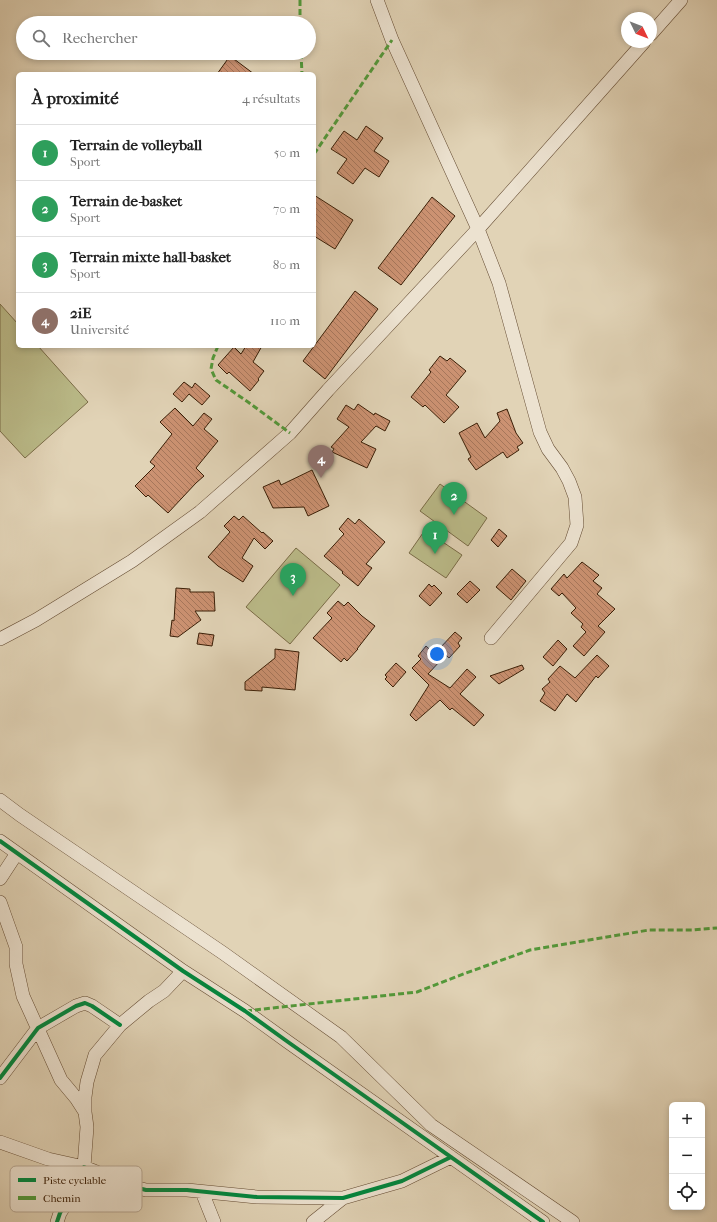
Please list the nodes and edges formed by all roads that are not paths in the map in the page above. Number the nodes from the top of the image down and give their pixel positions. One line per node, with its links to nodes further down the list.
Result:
1 (376, 0): 5 (street)
2 (681, 0): 3 (street)
3 (657, 27)
4 (639, 48): 5 (street)
5 (478, 229): 6 (street); 7 (street)
6 (491, 638)
7 (0, 639)
8 (0, 800): 30 (street)
9 (0, 841): 10 (street)
10 (17, 853): 11 (street); 13 (street)
11 (0, 879)
12 (0, 902): 15 (street)
13 (183, 971): 14 (street); 19 (street)
14 (120, 1025): 15 (street); 17 (street)
15 (38, 1028): 16 (street); 17 (street)
16 (0, 1078)
17 (85, 1112): 21 (street)
18 (0, 1142): 20 (street)
19 (452, 1157): 24 (street); 29 (street)
20 (80, 1166)
21 (84, 1166)
22 (142, 1189): 23 (street)
23 (202, 1192): 24 (street); 27 (street)
24 (343, 1198): 28 (street)
25 (61, 1212): 26 (street)
26 (57, 1222)
27 (214, 1222)
28 (313, 1222)
29 (543, 1222)
30 (573, 1222)

